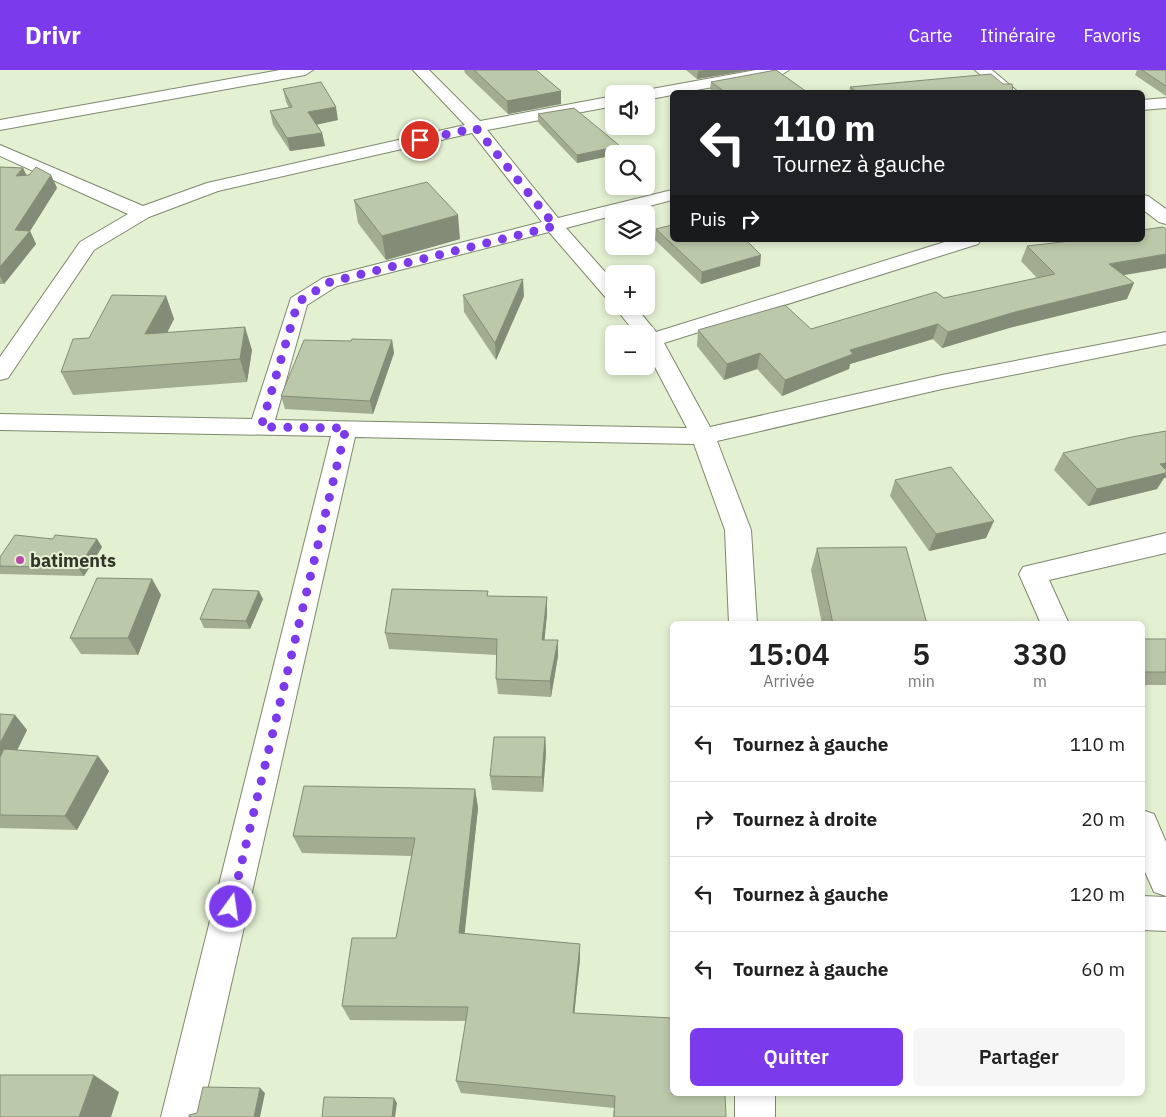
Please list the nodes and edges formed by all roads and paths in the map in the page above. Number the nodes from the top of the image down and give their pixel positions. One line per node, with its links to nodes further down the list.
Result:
1 (305, 70): 12 (street)
2 (421, 70): 13 (street)
3 (781, 70): 5 (street)
4 (983, 70): 6 (street)
5 (673, 90)
6 (1008, 90)
7 (670, 91): 8 (street)
8 (655, 93)
9 (605, 103): 13 (street)
10 (1166, 103): 11 (street)
11 (1145, 105)
12 (0, 125)
13 (476, 128): 16 (street); 17 (street)
14 (0, 150): 16 (street)
15 (670, 196): 17 (street)
16 (142, 212): 25 (street)
17 (555, 226): 19 (street); 27 (street)
18 (965, 242): 23 (street)
19 (605, 284)
20 (631, 315): 21 (street)
21 (640, 325)
22 (1166, 338): 29 (street)
23 (655, 339)
24 (655, 346): 29 (street)
25 (0, 373)
26 (0, 422): 27 (street)
27 (261, 427): 28 (street)
28 (346, 428): 29 (street); 38 (street)
29 (703, 436): 31 (street)
30 (1166, 543): 32 (street)
31 (743, 621)
32 (1054, 621)
33 (1145, 833): 34 (street)
34 (1166, 880)
35 (1145, 913): 36 (street)
36 (1166, 914)
37 (756, 1096): 39 (street)
38 (181, 1117)
39 (755, 1117)

